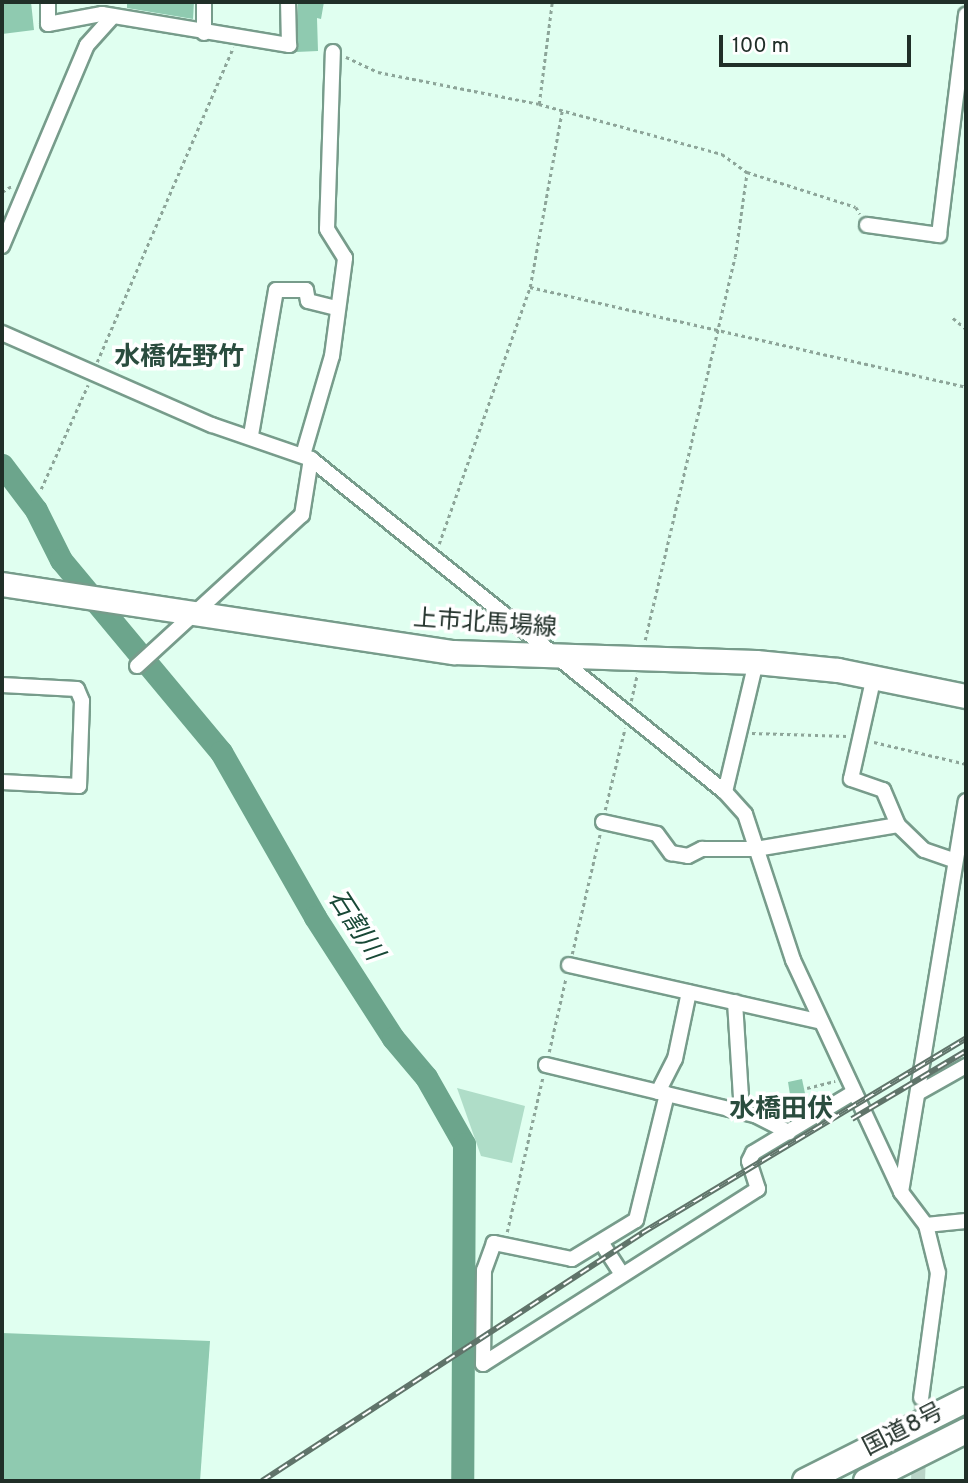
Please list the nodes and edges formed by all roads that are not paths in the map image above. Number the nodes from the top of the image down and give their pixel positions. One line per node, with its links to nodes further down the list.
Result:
1 (48, 2): 5 (street)
2 (204, 2): 6 (street)
3 (288, 2): 6 (street)
4 (966, 15): 8 (street)
5 (113, 16): 6 (street); 9 (street)
6 (204, 33)
7 (333, 52): 10 (street)
8 (867, 225)
9 (2, 246)
10 (337, 308): 12 (street); 13 (street)
11 (2, 333): 12 (street)
12 (251, 435): 13 (street)
13 (307, 457): 15 (street); 16 (street)
14 (2, 584): 15 (main road, 上市北馬場線)
15 (194, 614): 16 (main road, 上市北馬場線); 18 (street)
16 (553, 657): 17 (main road, 上市北馬場線); 23 (street)
17 (756, 662): 19 (main road, 上市北馬場線); 23 (street)
18 (137, 666)
19 (874, 676): 21 (main road, 上市北馬場線); 26 (street)
20 (2, 685): 22 (street)
21 (966, 696)
22 (2, 782)
23 (724, 792): 27 (street)
24 (966, 801): 28 (street)
25 (603, 822): 27 (street)
26 (898, 825): 27 (street); 28 (street)
27 (756, 849): 32 (street)
28 (953, 860): 37 (street)
29 (569, 965): 30 (street)
30 (689, 992): 31 (street); 36 (street)
31 (735, 1002): 32 (street); 38 (street)
32 (821, 1021): 35 (street)
33 (545, 1065): 36 (street)
34 (966, 1066): 37 (street)
35 (854, 1092): 39 (street); 40 (street)
36 (663, 1093): 38 (street); 43 (street)
37 (918, 1093): 40 (street)
38 (742, 1112): 39 (street)
39 (789, 1132): 44 (street)
40 (901, 1192): 42 (street)
41 (966, 1221): 42 (street)
42 (926, 1225): 45 (street)
43 (601, 1242): 44 (street); 44 (street)
44 (622, 1274)
45 (921, 1398)
46 (966, 1400): 48 (highway, 国道8号)
47 (966, 1431): 49 (highway, 国道8号)
48 (804, 1481)
49 (866, 1481)

